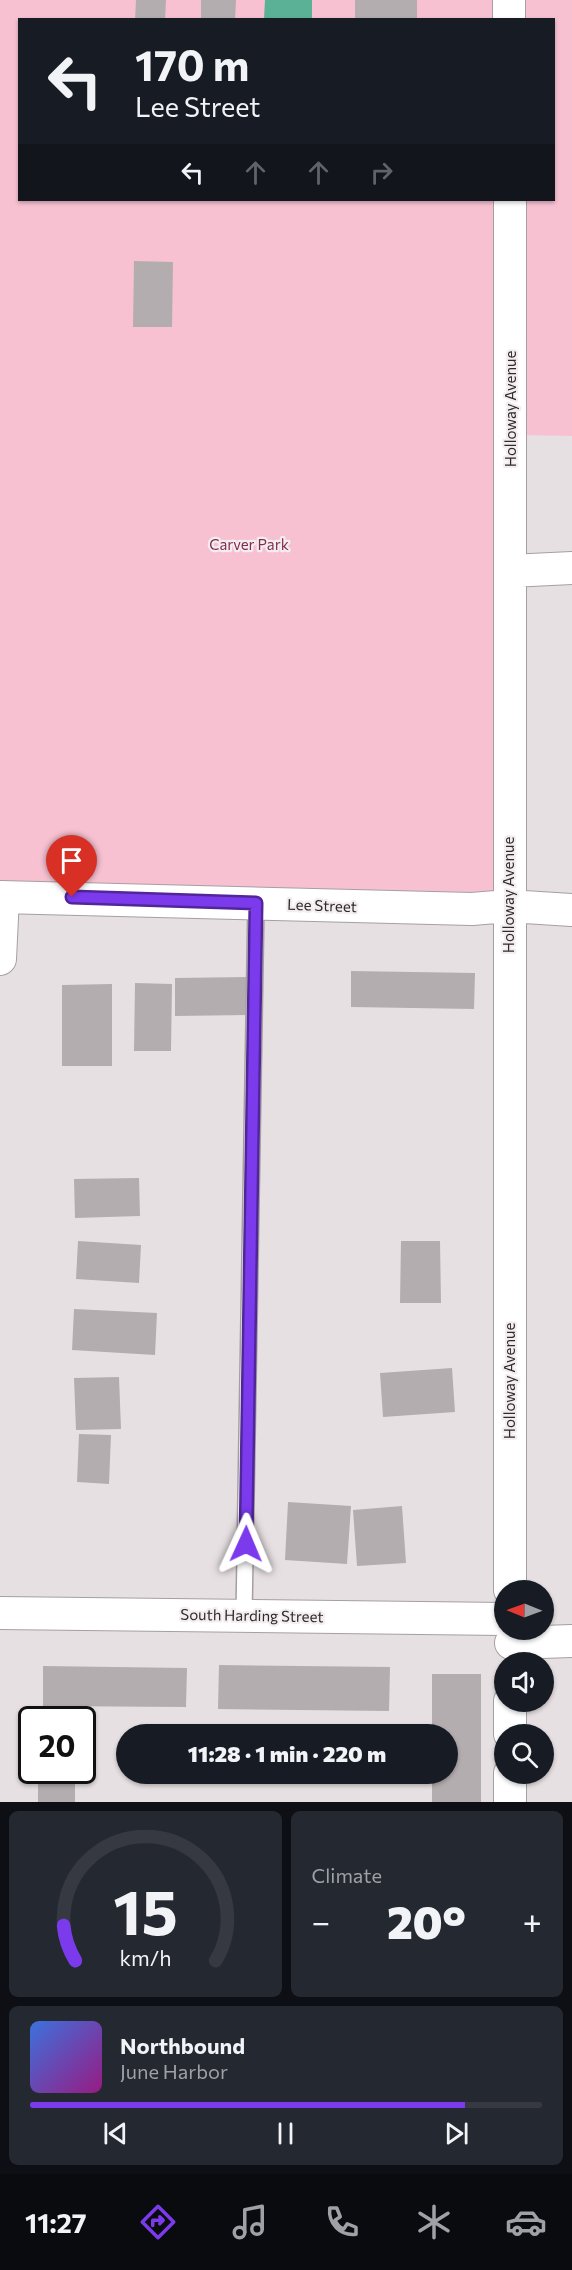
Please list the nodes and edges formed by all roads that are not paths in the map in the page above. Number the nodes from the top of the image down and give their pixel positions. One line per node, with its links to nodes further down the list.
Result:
1 (509, 0): 2 (street)
2 (509, 18)
3 (510, 201): 5 (street, Holloway Avenue)
4 (572, 568): 5 (street)
5 (510, 571): 8 (street, Holloway Avenue)
6 (2, 897): 7 (street, Lee Street); 10 (street)
7 (256, 903): 8 (street, Lee Street); 13 (lane)
8 (508, 906): 9 (street, Lee Street); 11 (street, Holloway Avenue)
9 (572, 910)
10 (0, 959)
11 (510, 1580)
12 (0, 1614): 13 (street, South Harding Street)
13 (244, 1615): 14 (street, South Harding Street)
14 (494, 1637)
15 (551, 1640): 16 (street, South Harding Street)
16 (572, 1641)
17 (510, 1784): 18 (street)
18 (510, 1802)

